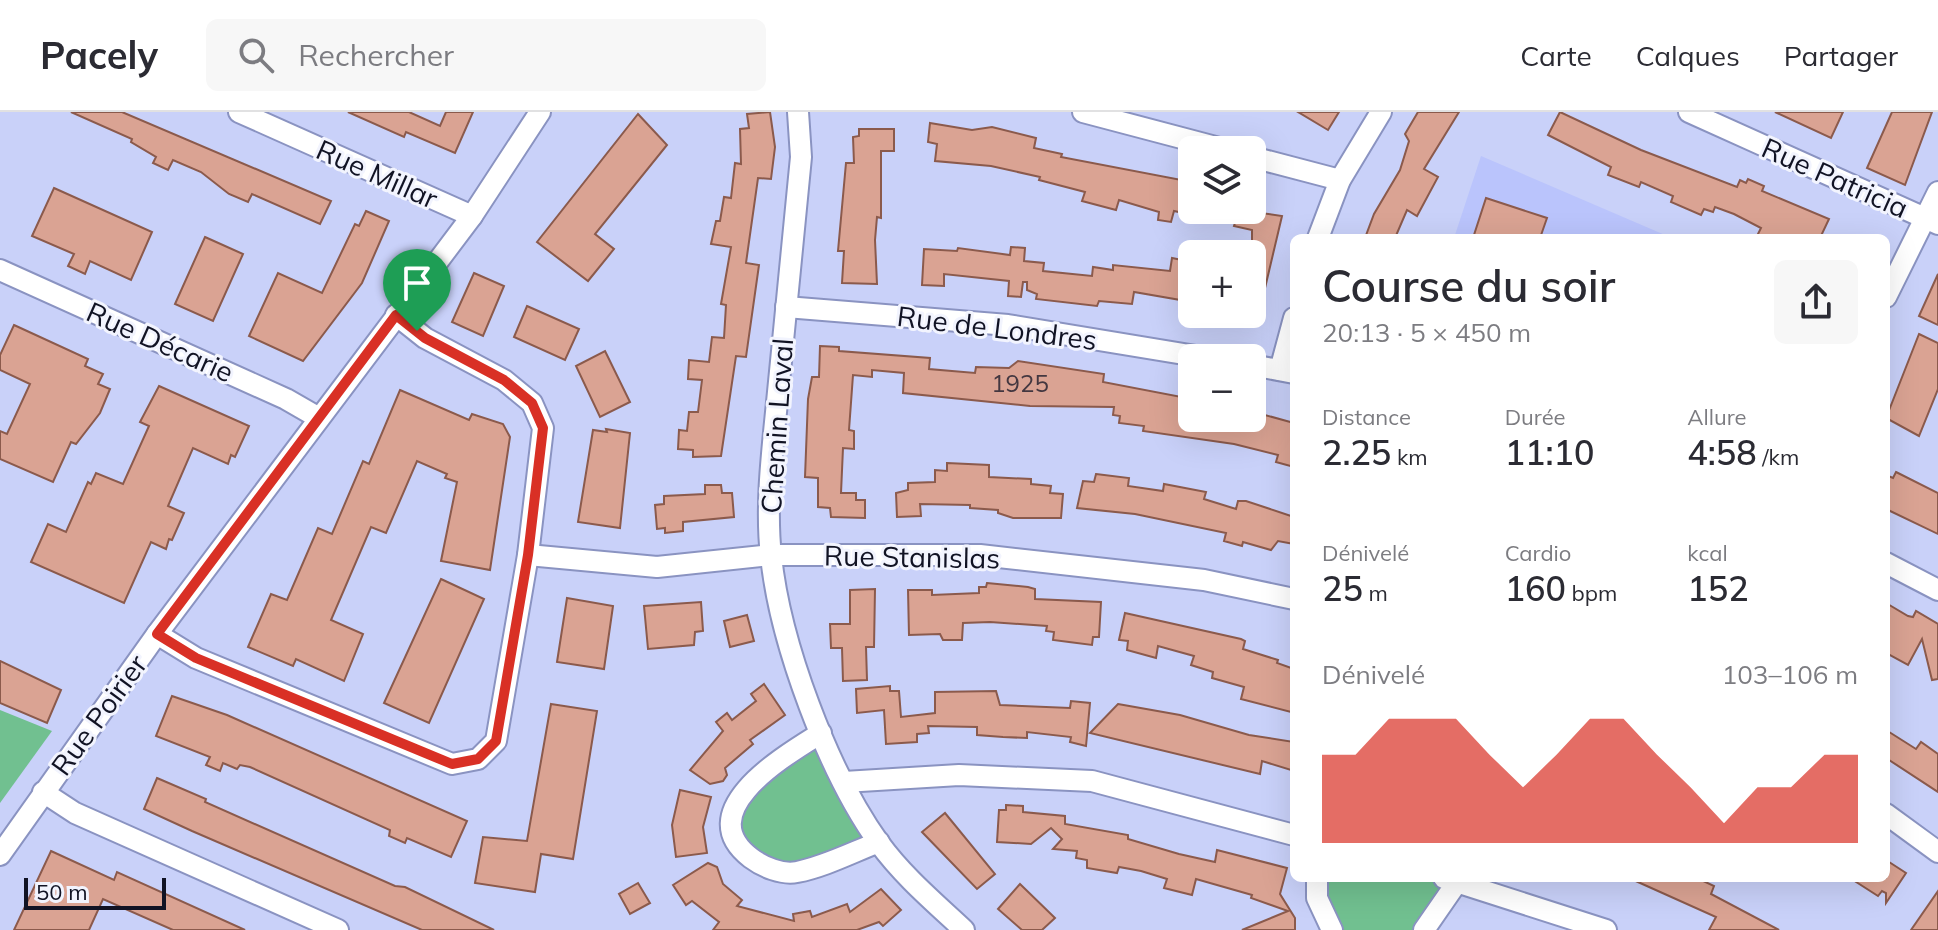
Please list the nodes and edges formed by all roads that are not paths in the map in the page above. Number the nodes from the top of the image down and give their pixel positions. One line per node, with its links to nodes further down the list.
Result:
1 (239, 112): 11 (street, Rue Millar)
2 (540, 112): 11 (street, Rue Poirier)
3 (798, 112): 16 (street, Chemin Laval)
4 (1083, 112): 7 (street)
5 (1381, 112): 9 (street)
6 (1689, 112): 12 (street, Rue Patricia)
7 (1178, 137)
8 (1266, 161): 9 (street)
9 (1340, 180): 13 (street)
10 (1938, 192): 12 (street)
11 (472, 216): 17 (street, Rue Poirier)
12 (1931, 221): 15 (street)
13 (1320, 234)
14 (0, 270): 22 (street, Rue Décarie)
15 (1890, 290)
16 (786, 307): 19 (street, Rue de Londres); 24 (street, Chemin Laval)
17 (396, 315): 22 (street, Rue Poirier); 23 (street)
18 (1290, 349): 21 (street)
19 (1178, 353)
20 (1266, 368): 21 (street)
21 (1287, 372)
22 (319, 418): 28 (street, Rue Poirier)
23 (528, 555): 24 (street, Rue Stanislas); 28 (street)
24 (771, 555): 27 (street, Rue Stanislas); 29 (street, Chemin Laval)
25 (1890, 565): 26 (street)
26 (1938, 590)
27 (1290, 598)
28 (157, 634): 31 (street, Rue Poirier)
29 (821, 733): 30 (street, Chemin Laval); 34 (street)
30 (844, 782): 33 (street); 34 (street, Chemin Laval)
31 (43, 792): 36 (street, Rue Poirier); 40 (street)
32 (1890, 817): 35 (street)
33 (1290, 834)
34 (879, 842): 41 (street, Chemin Laval)
35 (1938, 852)
36 (0, 855)
37 (1317, 882): 42 (street)
38 (1453, 882): 43 (street)
39 (1464, 882): 44 (street)
40 (338, 930)
41 (964, 930)
42 (1332, 930)
43 (1424, 930)
44 (1606, 930)

